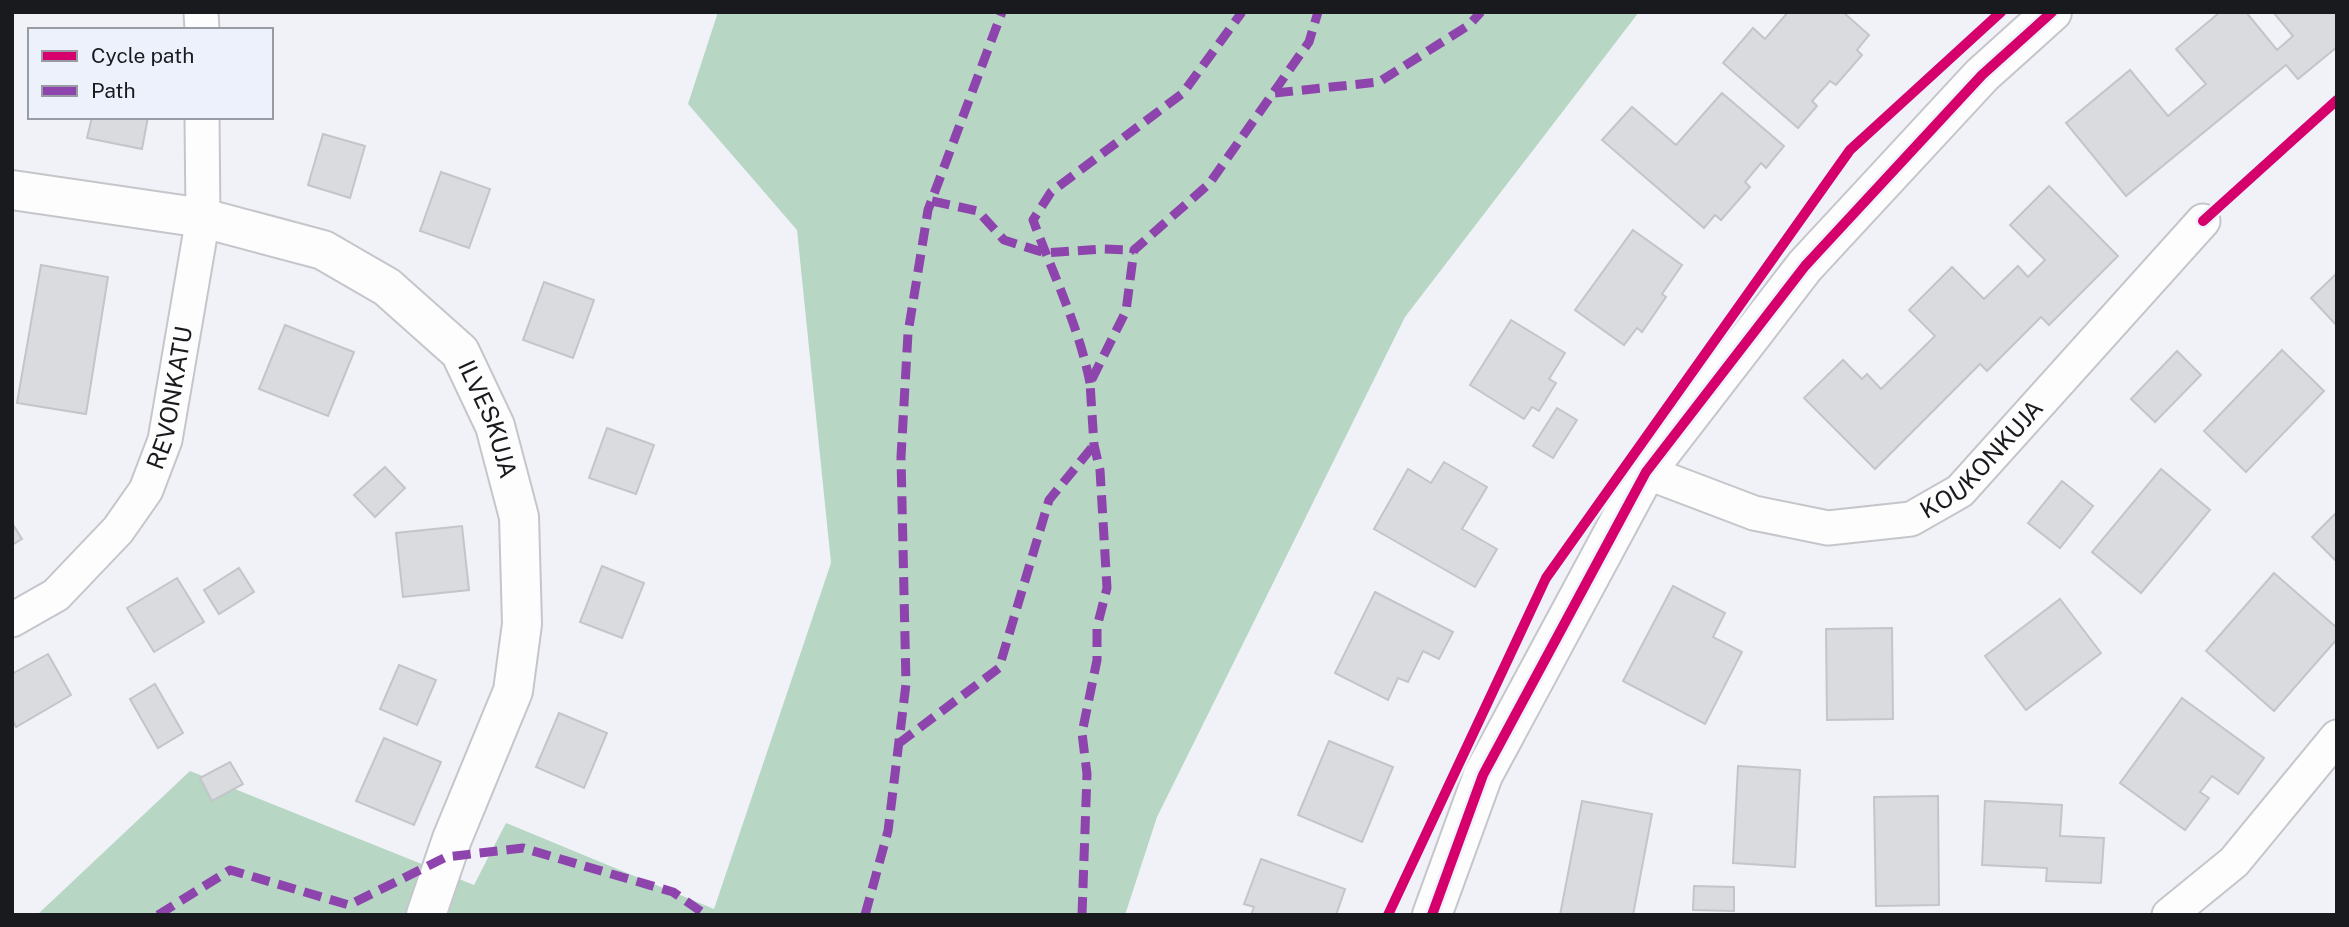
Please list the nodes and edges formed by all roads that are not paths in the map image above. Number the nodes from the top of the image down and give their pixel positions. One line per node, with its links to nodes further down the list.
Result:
1 (2052, 12): 6 (street)
2 (202, 119): 4 (street, REVONKATU)
3 (12, 190): 4 (street, ILVESKUJA)
4 (203, 218): 7 (street, REVONKATU); 9 (street, ILVESKUJA)
5 (2203, 221): 6 (street, KOUKONKUJA)
6 (1646, 472): 10 (street)
7 (12, 621)
8 (2337, 737): 11 (street)
9 (426, 915)
10 (1432, 915)
11 (2169, 915)

